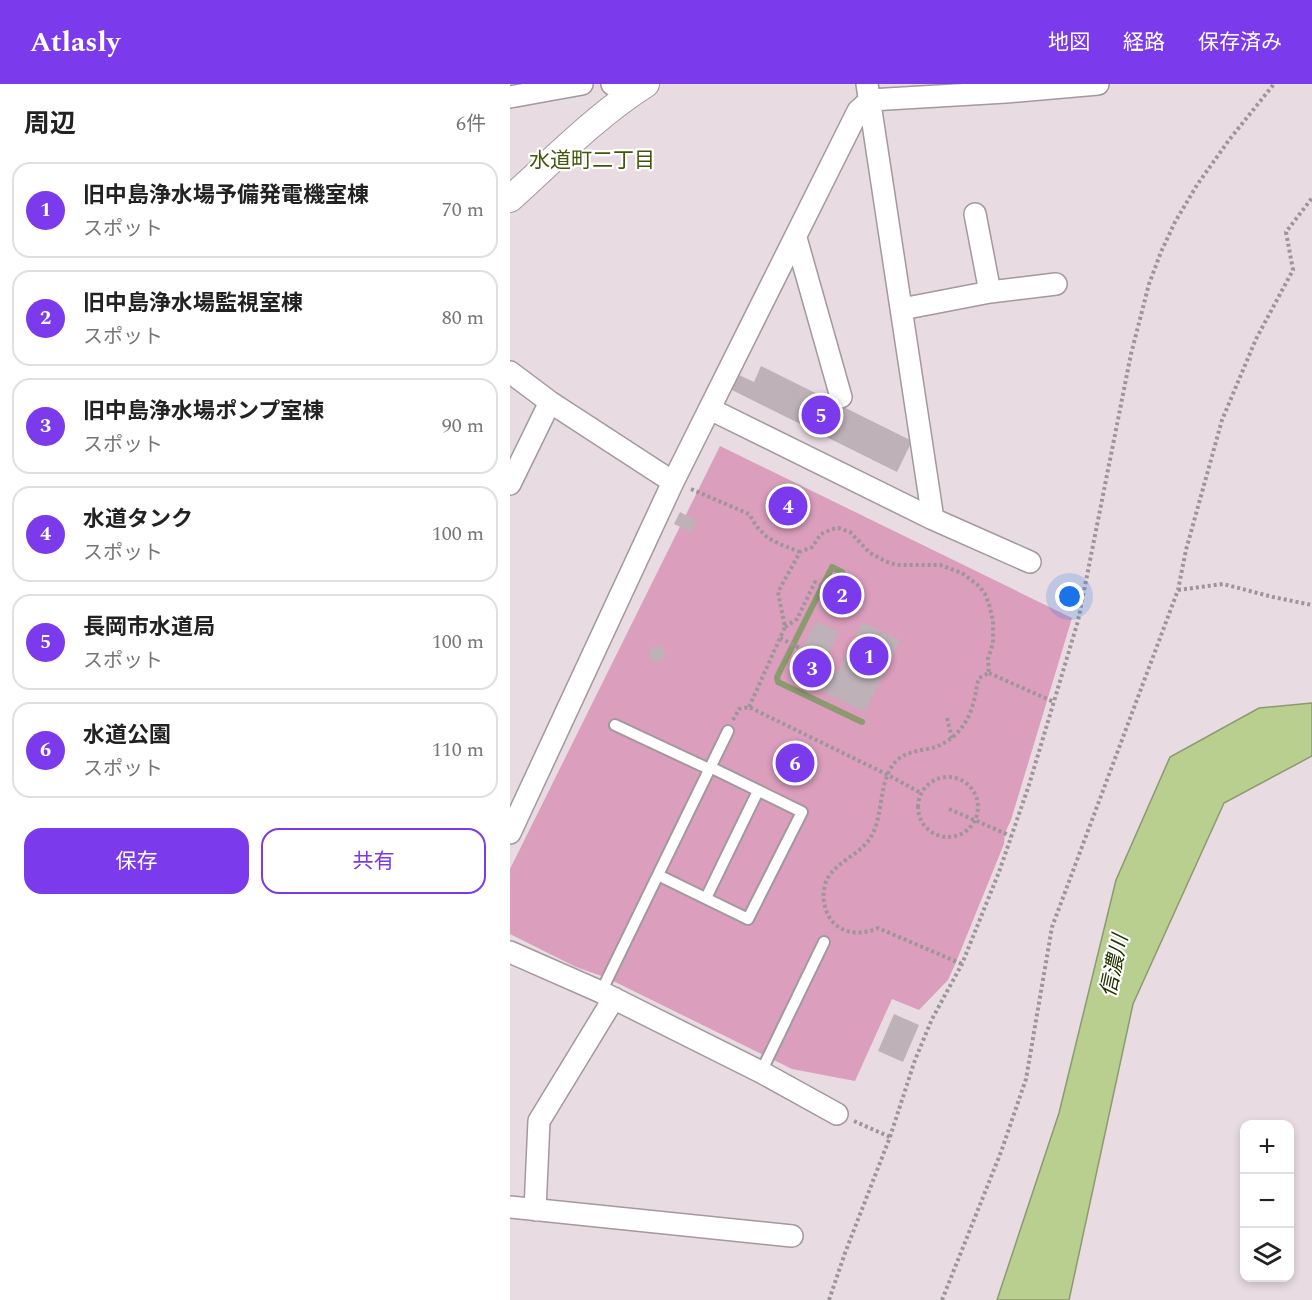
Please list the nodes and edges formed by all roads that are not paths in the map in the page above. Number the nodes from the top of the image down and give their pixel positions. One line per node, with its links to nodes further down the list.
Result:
1 (582, 84): 5 (street)
2 (1098, 84): 4 (street)
3 (630, 87): 6 (street)
4 (869, 92): 8 (street); 11 (street)
5 (510, 97)
6 (510, 199)
7 (975, 214): 10 (street)
8 (796, 238): 13 (street); 15 (street)
9 (1056, 284): 10 (street)
10 (990, 292): 11 (street)
11 (902, 309): 18 (street)
12 (510, 372): 14 (street)
13 (842, 397)
14 (550, 402): 16 (street); 17 (street)
15 (710, 409): 16 (street); 18 (street)
16 (673, 482): 24 (street)
17 (510, 484)
18 (933, 519): 19 (street)
19 (1030, 562)
20 (615, 725): 22 (lane)
21 (728, 731): 22 (lane)
22 (710, 768): 23 (lane); 25 (lane)
23 (758, 790): 26 (lane); 26 (lane)
24 (510, 833)
25 (658, 875): 26 (lane); 29 (lane)
26 (706, 898)
27 (824, 942): 30 (lane)
28 (510, 952): 29 (street)
29 (607, 995): 30 (street); 33 (street)
30 (761, 1072): 31 (street)
31 (837, 1114)
32 (510, 1208): 33 (street)
33 (535, 1210): 34 (street)
34 (792, 1236)

